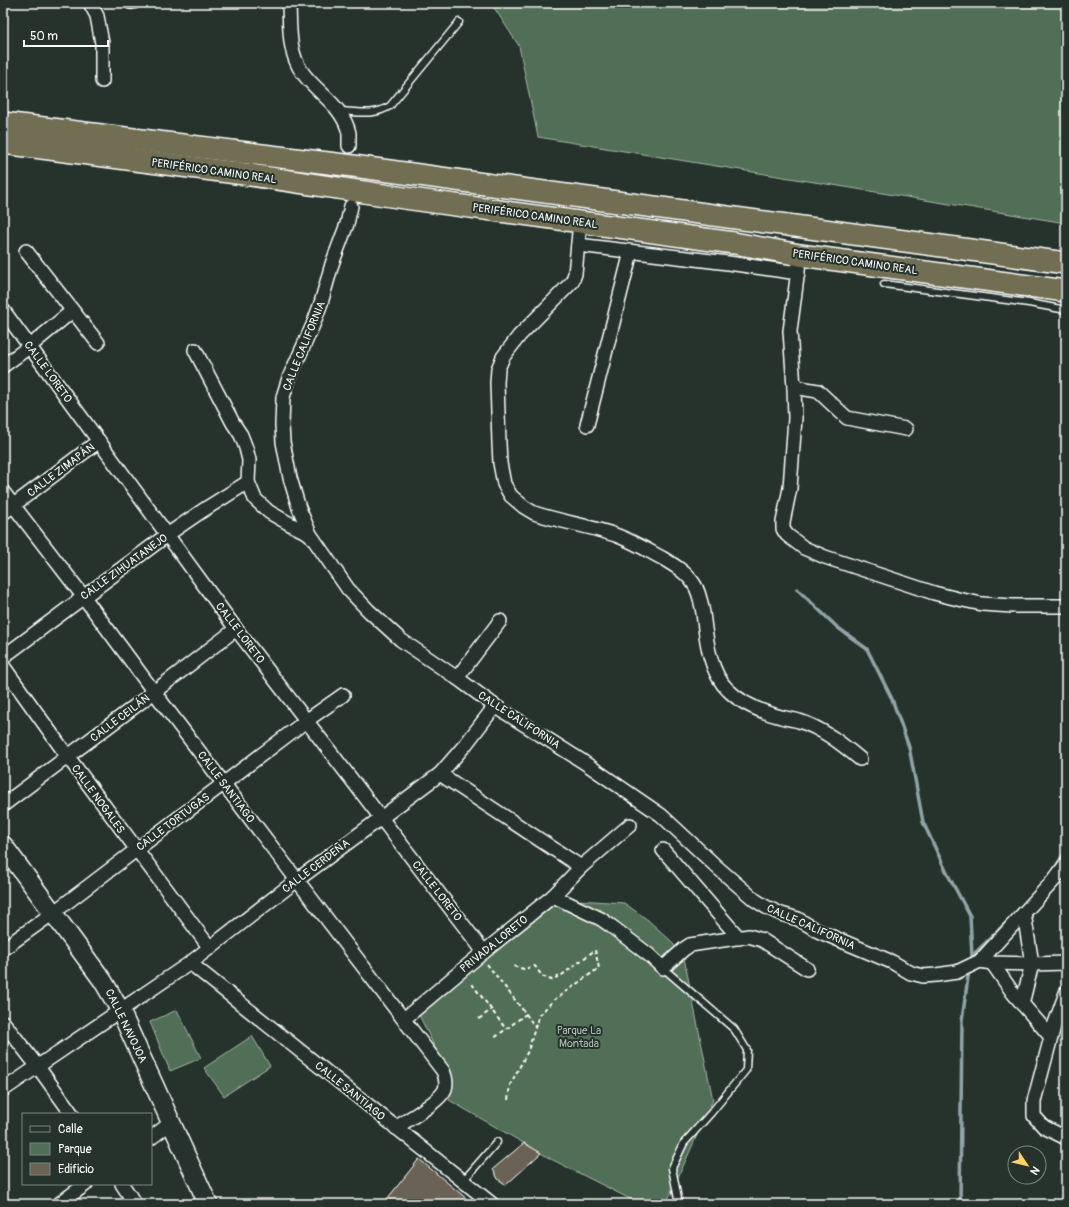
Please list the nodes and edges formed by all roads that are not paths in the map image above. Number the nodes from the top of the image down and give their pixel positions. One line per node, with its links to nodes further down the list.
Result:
1 (90, 3): 6 (street)
2 (125, 3): 3 (lane)
3 (140, 3)
4 (289, 3): 7 (street)
5 (458, 22): 7 (lane)
6 (102, 81)
7 (339, 111): 10 (street)
8 (3, 123): 18 (highway, PERIFÉRICO CAMINO REAL)
9 (3, 143): 12 (highway, PERIFÉRICO CAMINO REAL)
10 (349, 146)
11 (351, 206): 36 (street, CALLE CALIFORNIA)
12 (580, 222): 13 (highway, PERIFÉRICO CAMINO REAL); 14 (street)
13 (734, 244): 17 (street); 19 (highway, PERIFÉRICO CAMINO REAL)
14 (578, 245): 16 (street); 50 (street)
15 (26, 251): 24 (street)
16 (632, 252): 17 (street); 30 (street)
17 (728, 263): 19 (street)
18 (1066, 263)
19 (799, 264): 21 (highway, PERIFÉRICO CAMINO REAL); 29 (street)
20 (884, 284): 23 (lane)
21 (1066, 291)
22 (3, 310): 26 (street, CALLE LORETO)
23 (1066, 310)
24 (72, 311): 25 (street); 26 (street)
25 (98, 343)
26 (29, 346): 28 (street); 32 (street, CALLE LORETO)
27 (195, 350): 33 (street)
28 (3, 366)
29 (794, 386): 31 (street); 39 (street)
30 (587, 425)
31 (906, 429)
32 (99, 441): 35 (street, CALLE ZIMAPÁN); 37 (street, CALLE LORETO)
33 (248, 482): 36 (street); 37 (street, CALLE ZIHUATANEJO)
34 (3, 492): 35 (street, CALLE SANTIAGO)
35 (8, 509): 38 (street, CALLE SANTIAGO)
36 (310, 534): 44 (street, CALLE CALIFORNIA)
37 (167, 535): 38 (street, CALLE ZIHUATANEJO); 41 (street, CALLE LORETO)
38 (84, 596): 42 (street, CALLE ZIHUATANEJO); 45 (street, CALLE SANTIAGO)
39 (1066, 606)
40 (500, 621): 44 (street)
41 (236, 629): 45 (street, CALLE CEILÁN); 48 (street, CALLE LORETO)
42 (3, 657)
43 (3, 666): 49 (street, CALLE NOGALES)
44 (457, 678): 47 (street, CALLE CALIFORNIA)
45 (154, 692): 49 (street, CALLE CEILÁN); 52 (street, CALLE SANTIAGO)
46 (343, 695): 48 (street, CALLE TORTUGAS)
47 (495, 706): 51 (street, CALLE CERDEÑA); 69 (street, CALLE CALIFORNIA)
48 (306, 721): 52 (street, CALLE TORTUGAS); 54 (street, CALLE LORETO)
49 (68, 757): 53 (street, CALLE CEILÁN); 57 (street, CALLE NOGALES)
50 (860, 759)
51 (440, 774): 54 (street, CALLE CERDEÑA); 60 (street)
52 (223, 783): 57 (street, CALLE TORTUGAS); 61 (street, CALLE SANTIAGO)
53 (3, 805)
54 (381, 818): 61 (street, CALLE CERDEÑA); 68 (street, CALLE LORETO)
55 (630, 825): 60 (street, PRIVADA LORETO)
56 (3, 845): 63 (main road, CALLE NAVOJOA)
57 (136, 850): 63 (street, CALLE TORTUGAS); 66 (street, CALLE NOGALES)
58 (663, 850): 65 (street)
59 (1066, 864): 64 (street)
60 (581, 867): 62 (street, PRIVADA LORETO)
61 (296, 880): 66 (street, CALLE CERDEÑA); 78 (street, CALLE SANTIAGO)
62 (554, 896): 68 (street, PRIVADA LORETO); 73 (street)
63 (54, 913): 67 (street, CALLE TORTUGAS); 77 (main road, CALLE NAVOJOA)
64 (1024, 913): 69 (street); 72 (street)
65 (739, 938): 73 (street); 74 (street)
66 (210, 948): 70 (street, CALLE CERDEÑA)
67 (3, 949)
68 (482, 953): 78 (street, PRIVADA LORETO)
69 (986, 962): 72 (street, CALLE CALIFORNIA); 76 (street)
70 (190, 963): 77 (street, CALLE CERDEÑA); 85 (street, CALLE SANTIAGO)
71 (1066, 963): 72 (street, CALLE CALIFORNIA)
72 (1032, 964): 76 (street)
73 (663, 968): 96 (lane)
74 (807, 969)
75 (1066, 993): 80 (street)
76 (1022, 1004): 80 (street)
77 (120, 1010): 81 (street, CALLE CERDEÑA); 84 (main road, CALLE NAVOJOA)
78 (404, 1019): 85 (street, CALLE SANTIAGO)
79 (3, 1022): 81 (street)
80 (1051, 1037): 87 (street)
81 (38, 1066): 82 (street, CALLE CERDEÑA); 83 (street)
82 (3, 1090)
83 (71, 1113)
84 (172, 1122): 86 (street); 92 (main road, CALLE NAVOJOA)
85 (396, 1128): 89 (street, CALLE SANTIAGO)
86 (152, 1137)
87 (1066, 1138)
88 (498, 1142): 89 (lane)
89 (463, 1181): 95 (street, CALLE SANTIAGO)
90 (85, 1185): 93 (street)
91 (123, 1185): 94 (street)
92 (203, 1201)
93 (59, 1204)
94 (135, 1204)
95 (492, 1204)
96 (679, 1204)

